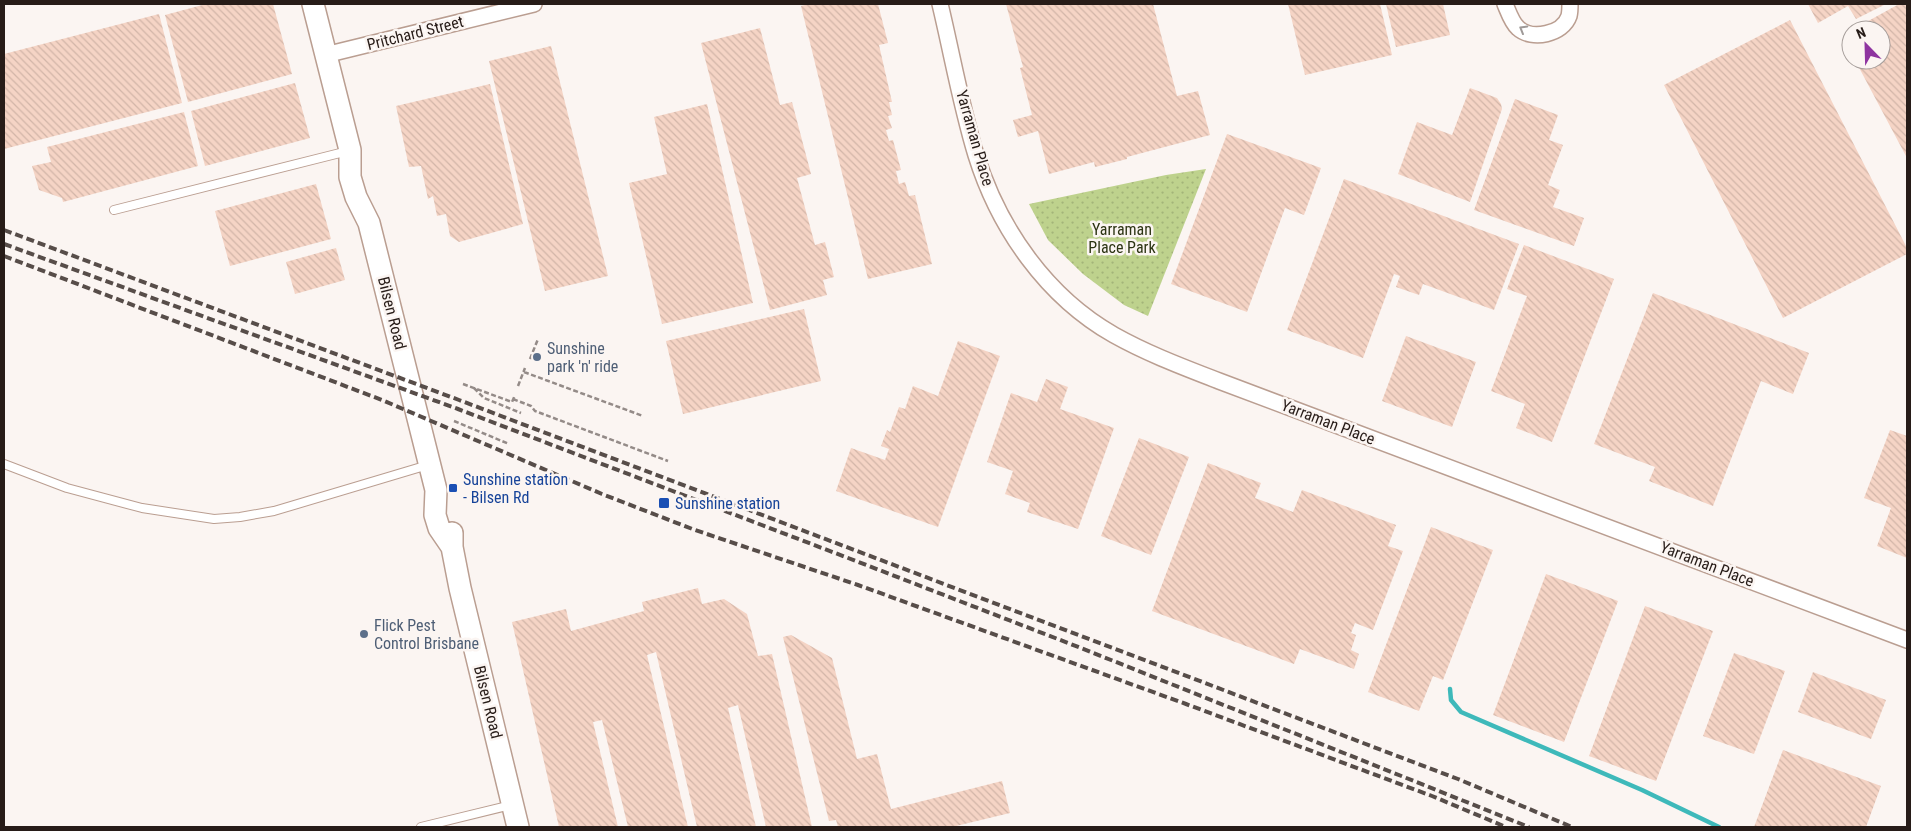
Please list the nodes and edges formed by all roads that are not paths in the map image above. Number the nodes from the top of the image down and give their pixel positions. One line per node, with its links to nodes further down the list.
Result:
1 (313, 4): 6 (street, Bilsen Road)
2 (534, 4): 6 (street, Pritchard Street)
3 (940, 4): 11 (street, Yarraman Place)
4 (1505, 4): 5 (street, one-way to 4)
5 (1570, 4)
6 (326, 55): 7 (street, Bilsen Road)
7 (350, 150): 8 (lane); 10 (street, Bilsen Road)
8 (114, 210)
9 (4, 464): 10 (lane)
10 (430, 464): 12 (street, Bilsen Road)
11 (1907, 640)
12 (512, 805): 13 (lane); 14 (street, Bilsen Road)
13 (421, 827)
14 (518, 827)

